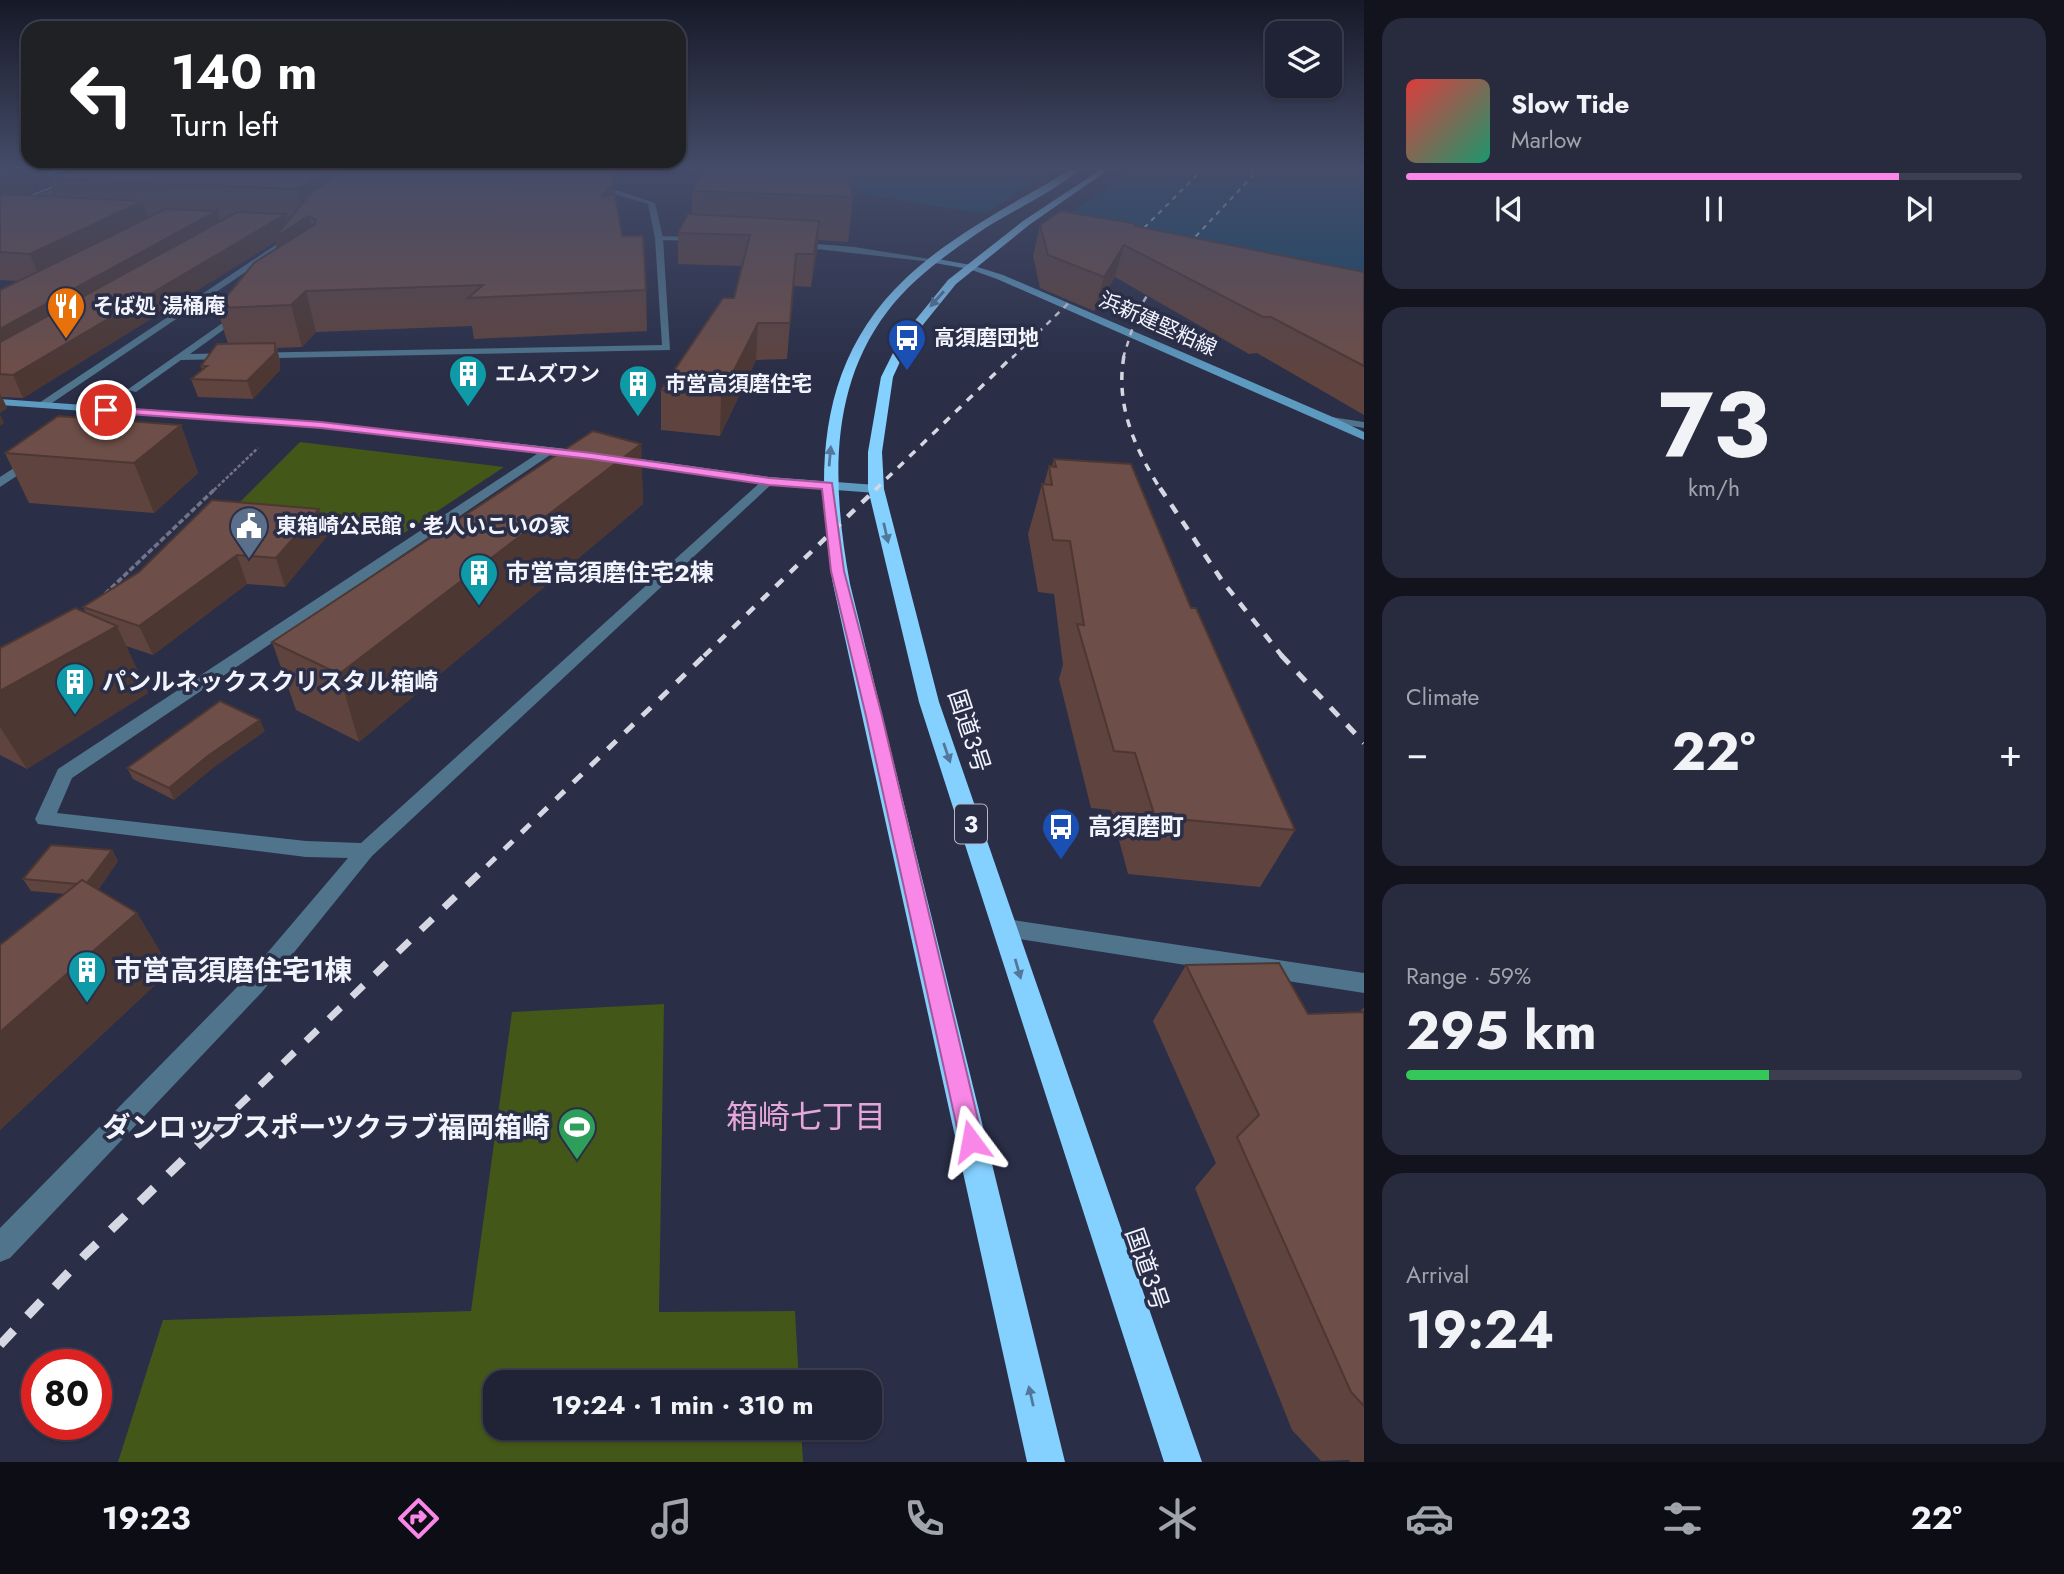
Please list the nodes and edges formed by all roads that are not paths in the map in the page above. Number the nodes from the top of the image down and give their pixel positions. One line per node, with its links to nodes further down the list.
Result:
1 (291, 238): 14 (street)
2 (659, 238): 11 (street)
3 (671, 238): 6 (street)
4 (966, 238): 8 (highway)
5 (1007, 238): 9 (highway, 国道3号 / 3)
6 (714, 239)
7 (778, 243): 8 (street)
8 (932, 260): 9 (street, 浜新建堅粕線); 26 (highway, one-way to 8)
9 (971, 267): 16 (street, 浜新建堅粕線); 27 (highway, 国道3号 / 3, one-way to 27)
10 (245, 310): 11 (street)
11 (181, 356): 12 (street)
12 (132, 390)
13 (0, 402): 14 (street)
14 (41, 405): 15 (street)
15 (106, 410): 19 (street); 20 (street)
16 (1331, 420): 17 (street); 18 (street, 浜新建堅粕線)
17 (1364, 425)
18 (1364, 437)
19 (64, 439)
20 (550, 451): 22 (street); 28 (street)
21 (42, 454): 25 (street)
22 (591, 456)
23 (605, 458): 24 (street)
24 (769, 481): 26 (street); 28 (street)
25 (0, 483)
26 (828, 485): 27 (street); 32 (highway, one-way to 26)
27 (876, 489): 29 (highway, 国道3号 / 3, one-way to 29)
28 (365, 850): 31 (street)
29 (1006, 928): 30 (street); 33 (highway, 国道3号 / 3, one-way to 33)
30 (1364, 983)
31 (0, 1248)
32 (1046, 1462)
33 (1183, 1462)

